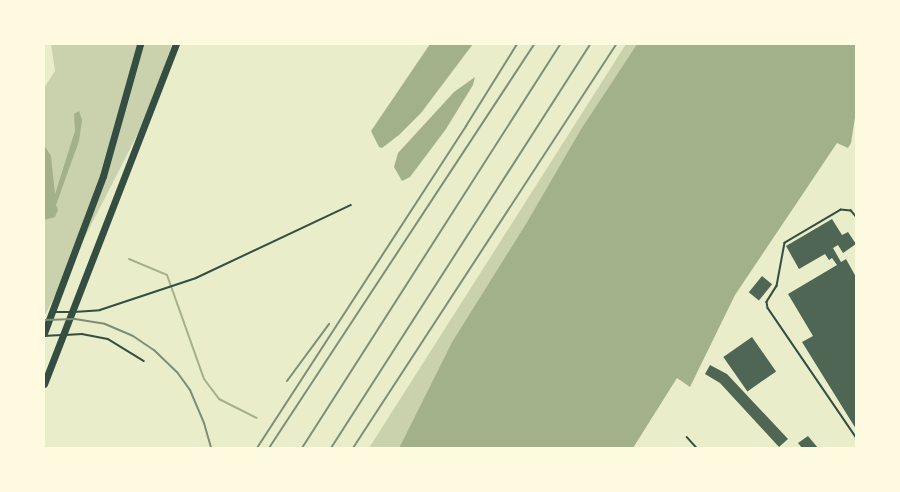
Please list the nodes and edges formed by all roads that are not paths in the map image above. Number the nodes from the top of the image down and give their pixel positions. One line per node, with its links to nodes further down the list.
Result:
1 (140, 44): 6 (highway)
2 (176, 44): 8 (highway)
3 (351, 205): 5 (lane)
4 (856, 217): 10 (lane)
5 (44, 313)
6 (44, 335): 7 (lane)
7 (144, 361)
8 (45, 380)
9 (687, 437): 11 (lane)
10 (856, 437)
11 (697, 448)

